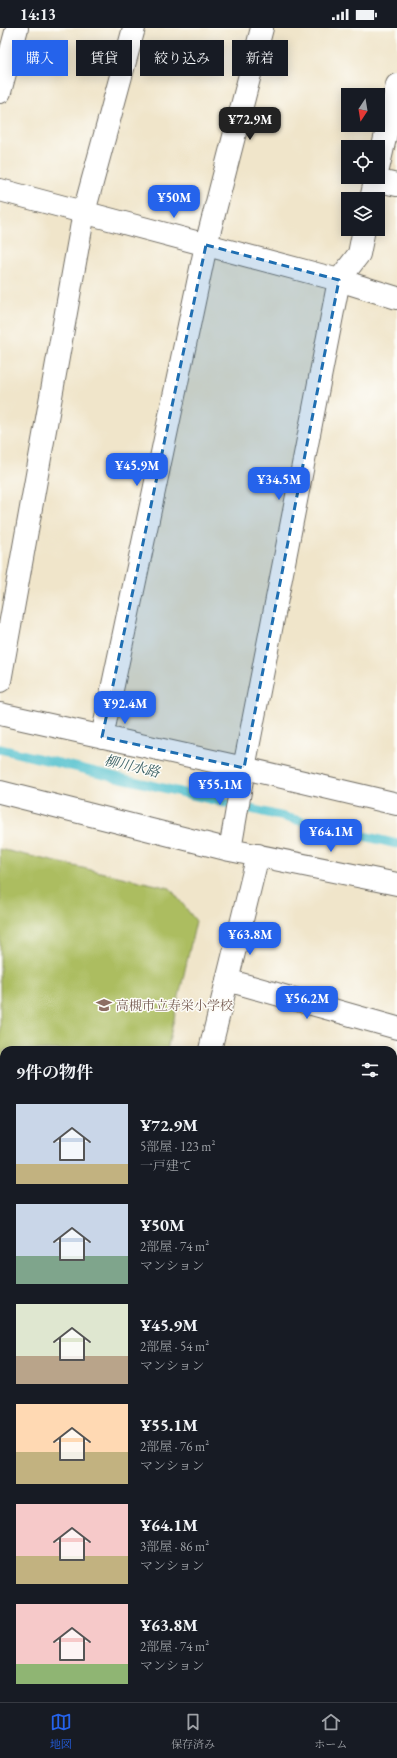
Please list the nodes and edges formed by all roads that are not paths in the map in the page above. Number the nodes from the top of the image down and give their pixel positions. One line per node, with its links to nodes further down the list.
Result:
1 (17, 28): 5 (street)
2 (134, 28): 10 (street)
3 (262, 28): 12 (street)
4 (397, 86): 6 (street)
5 (0, 92)
6 (384, 140)
7 (385, 183): 8 (street)
8 (397, 185)
9 (0, 190): 10 (street)
10 (84, 212): 12 (street); 15 (street)
11 (363, 236): 13 (street)
12 (206, 245): 13 (street); 17 (street)
13 (339, 280): 14 (street); 18 (street)
14 (397, 298)
15 (0, 681)
16 (0, 714): 17 (street)
17 (102, 737): 18 (street)
18 (244, 768): 20 (street); 21 (street)
19 (0, 792): 21 (street)
20 (397, 804)
21 (230, 850): 22 (street)
22 (258, 855): 23 (street); 24 (street)
23 (397, 884)
24 (227, 980): 25 (street); 26 (street)
25 (397, 1028)
26 (211, 1046)

